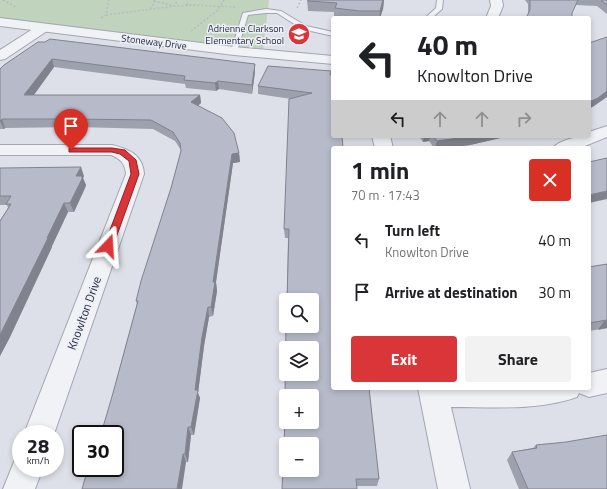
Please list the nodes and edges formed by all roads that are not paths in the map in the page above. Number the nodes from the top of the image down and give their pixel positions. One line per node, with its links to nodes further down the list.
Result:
1 (440, 0): 3 (lane)
2 (496, 0): 4 (street)
3 (430, 16)
4 (493, 16)
5 (0, 22): 6 (street, Stoneway Drive)
6 (43, 28): 8 (street, Stoneway Drive); 9 (street)
7 (331, 34): 8 (lane)
8 (234, 51): 10 (street, Stoneway Drive)
9 (0, 56)
10 (331, 60)
11 (607, 131): 13 (street)
12 (591, 138): 14 (street)
13 (591, 138)
14 (568, 146)
15 (0, 150): 20 (street, Knowlton Drive)
16 (607, 381): 17 (street)
17 (591, 385)
18 (552, 390): 19 (street)
19 (433, 391): 23 (street)
20 (42, 425)
21 (24, 477): 22 (street)
22 (19, 489)
23 (454, 489)

